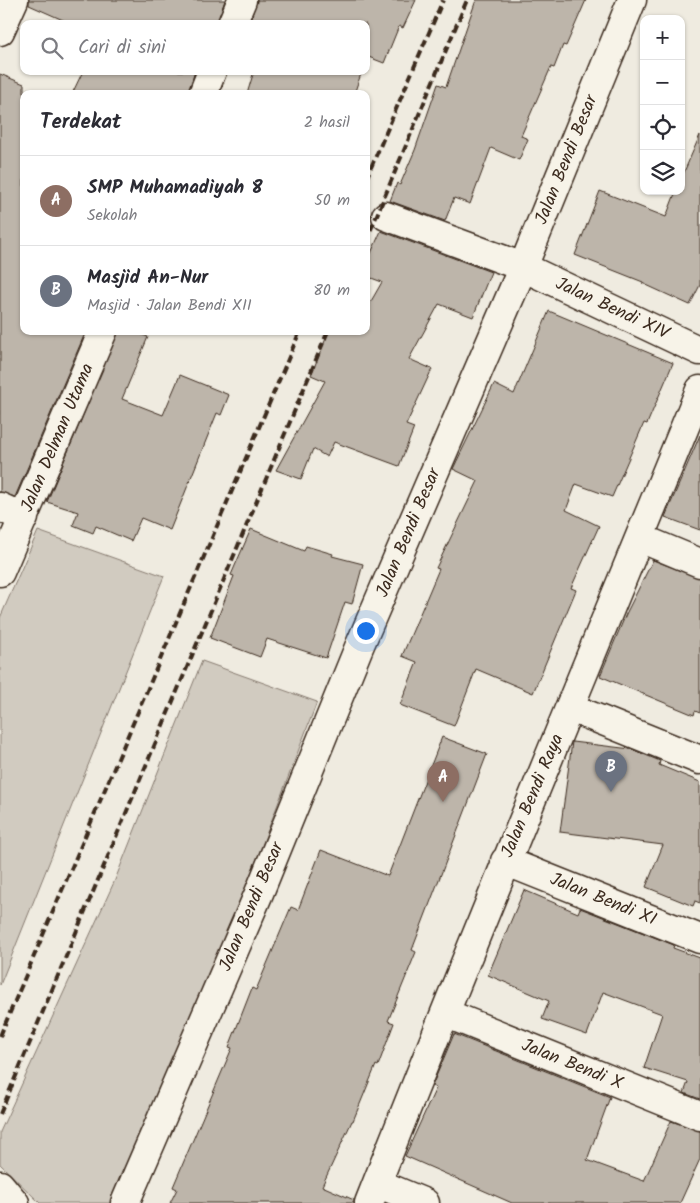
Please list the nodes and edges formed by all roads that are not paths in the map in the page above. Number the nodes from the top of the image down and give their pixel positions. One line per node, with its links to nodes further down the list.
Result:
1 (14, 0): 5 (street)
2 (242, 0): 4 (street)
3 (632, 0): 9 (street, Jalan Bendi Besar)
4 (234, 20)
5 (0, 31)
6 (210, 75): 7 (street)
7 (205, 90)
8 (386, 216): 9 (street, Jalan Bendi XIV)
9 (523, 267): 11 (street, Jalan Bendi XIV); 26 (street, Jalan Bendi Besar)
10 (101, 335): 13 (street, Jalan Delman Utama)
11 (700, 351)
12 (700, 390): 14 (street, Jalan Bendi Raya)
13 (12, 513): 16 (street, Jalan Delman Utama)
14 (640, 538): 15 (street); 17 (street, Jalan Bendi Raya)
15 (700, 563)
16 (0, 572)
17 (571, 708): 18 (street); 19 (street, Jalan Bendi Raya)
18 (700, 760)
19 (505, 861): 20 (street, Jalan Bendi XI); 21 (street, Jalan Bendi Raya)
20 (700, 939)
21 (445, 1014): 22 (street, Jalan Bendi X); 24 (street, Jalan Bendi Raya)
22 (700, 1116)
23 (0, 1184): 25 (street)
24 (373, 1193): 27 (street)
25 (15, 1203)
26 (125, 1203)
27 (425, 1203)

